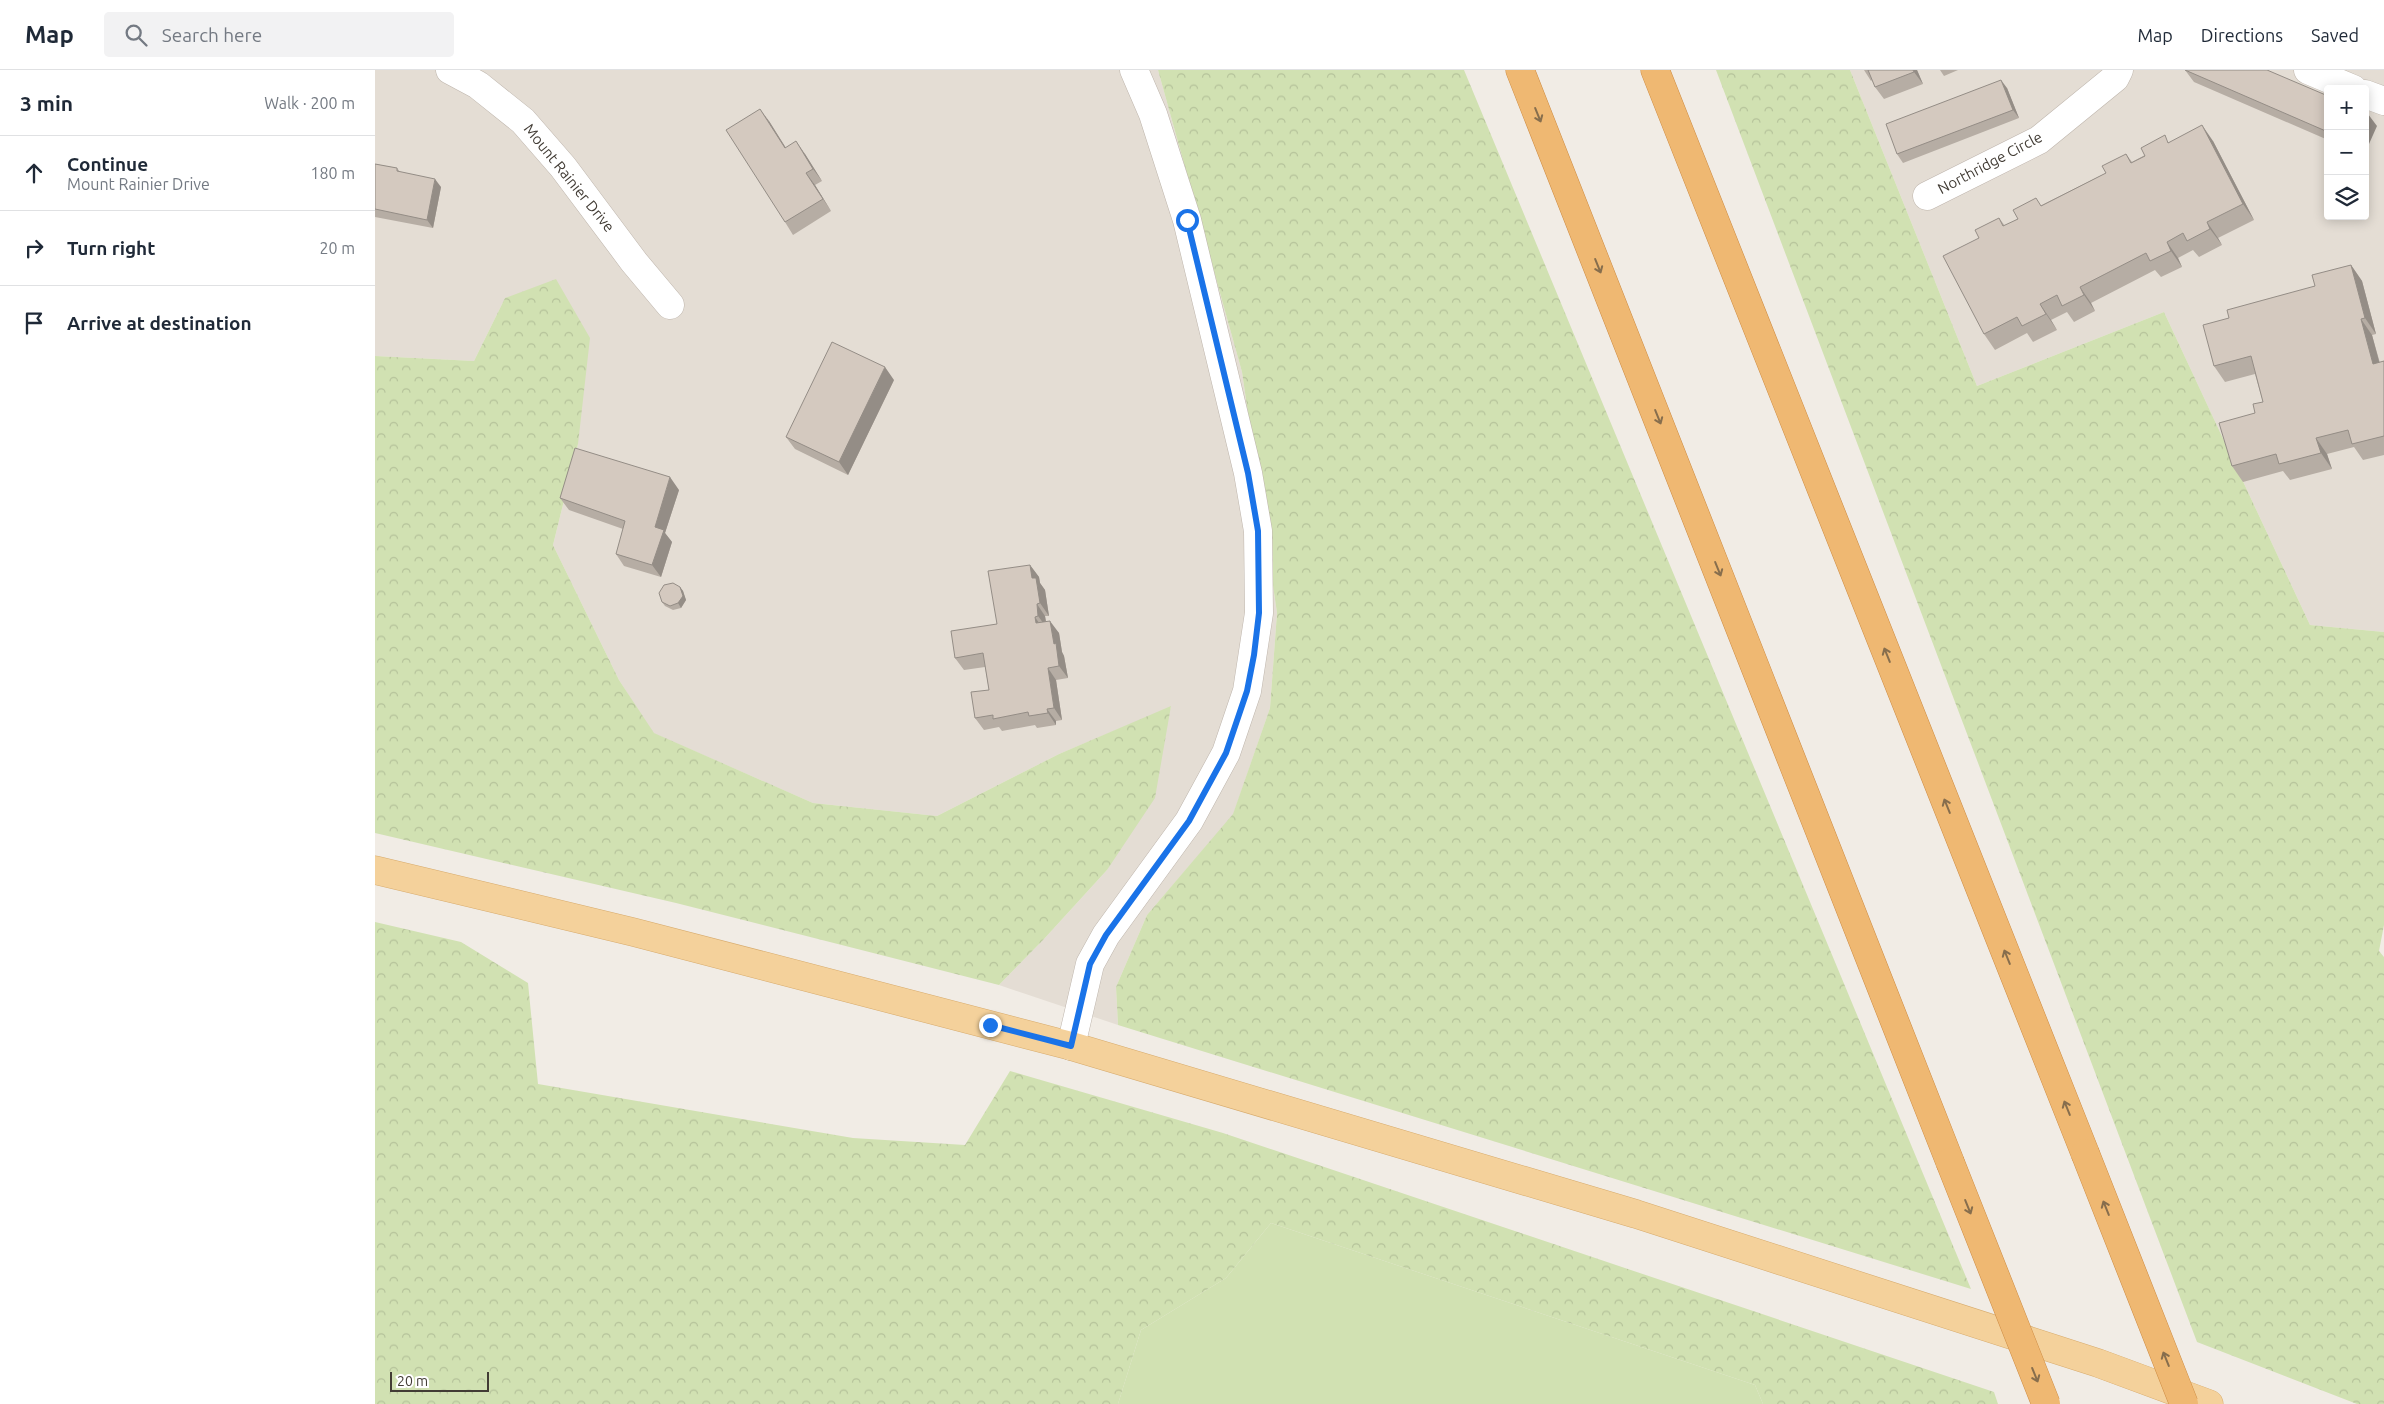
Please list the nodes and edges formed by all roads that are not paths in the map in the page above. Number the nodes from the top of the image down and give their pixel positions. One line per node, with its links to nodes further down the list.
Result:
1 (450, 70): 11 (street, Mount Rainier Drive)
2 (1134, 70): 13 (street)
3 (1520, 70): 14 (highway, one-way to 14, bridge)
4 (1655, 70): 15 (highway, one-way to 4, bridge)
5 (2119, 70): 10 (street, Northridge Circle)
6 (2308, 70): 7 (street)
7 (2344, 85)
8 (2369, 95): 9 (street)
9 (2384, 101)
10 (1927, 196)
11 (671, 305)
12 (375, 870): 13 (main road)
13 (1071, 1046): 16 (main road)
14 (2046, 1404)
15 (2184, 1404)
16 (2209, 1404)

